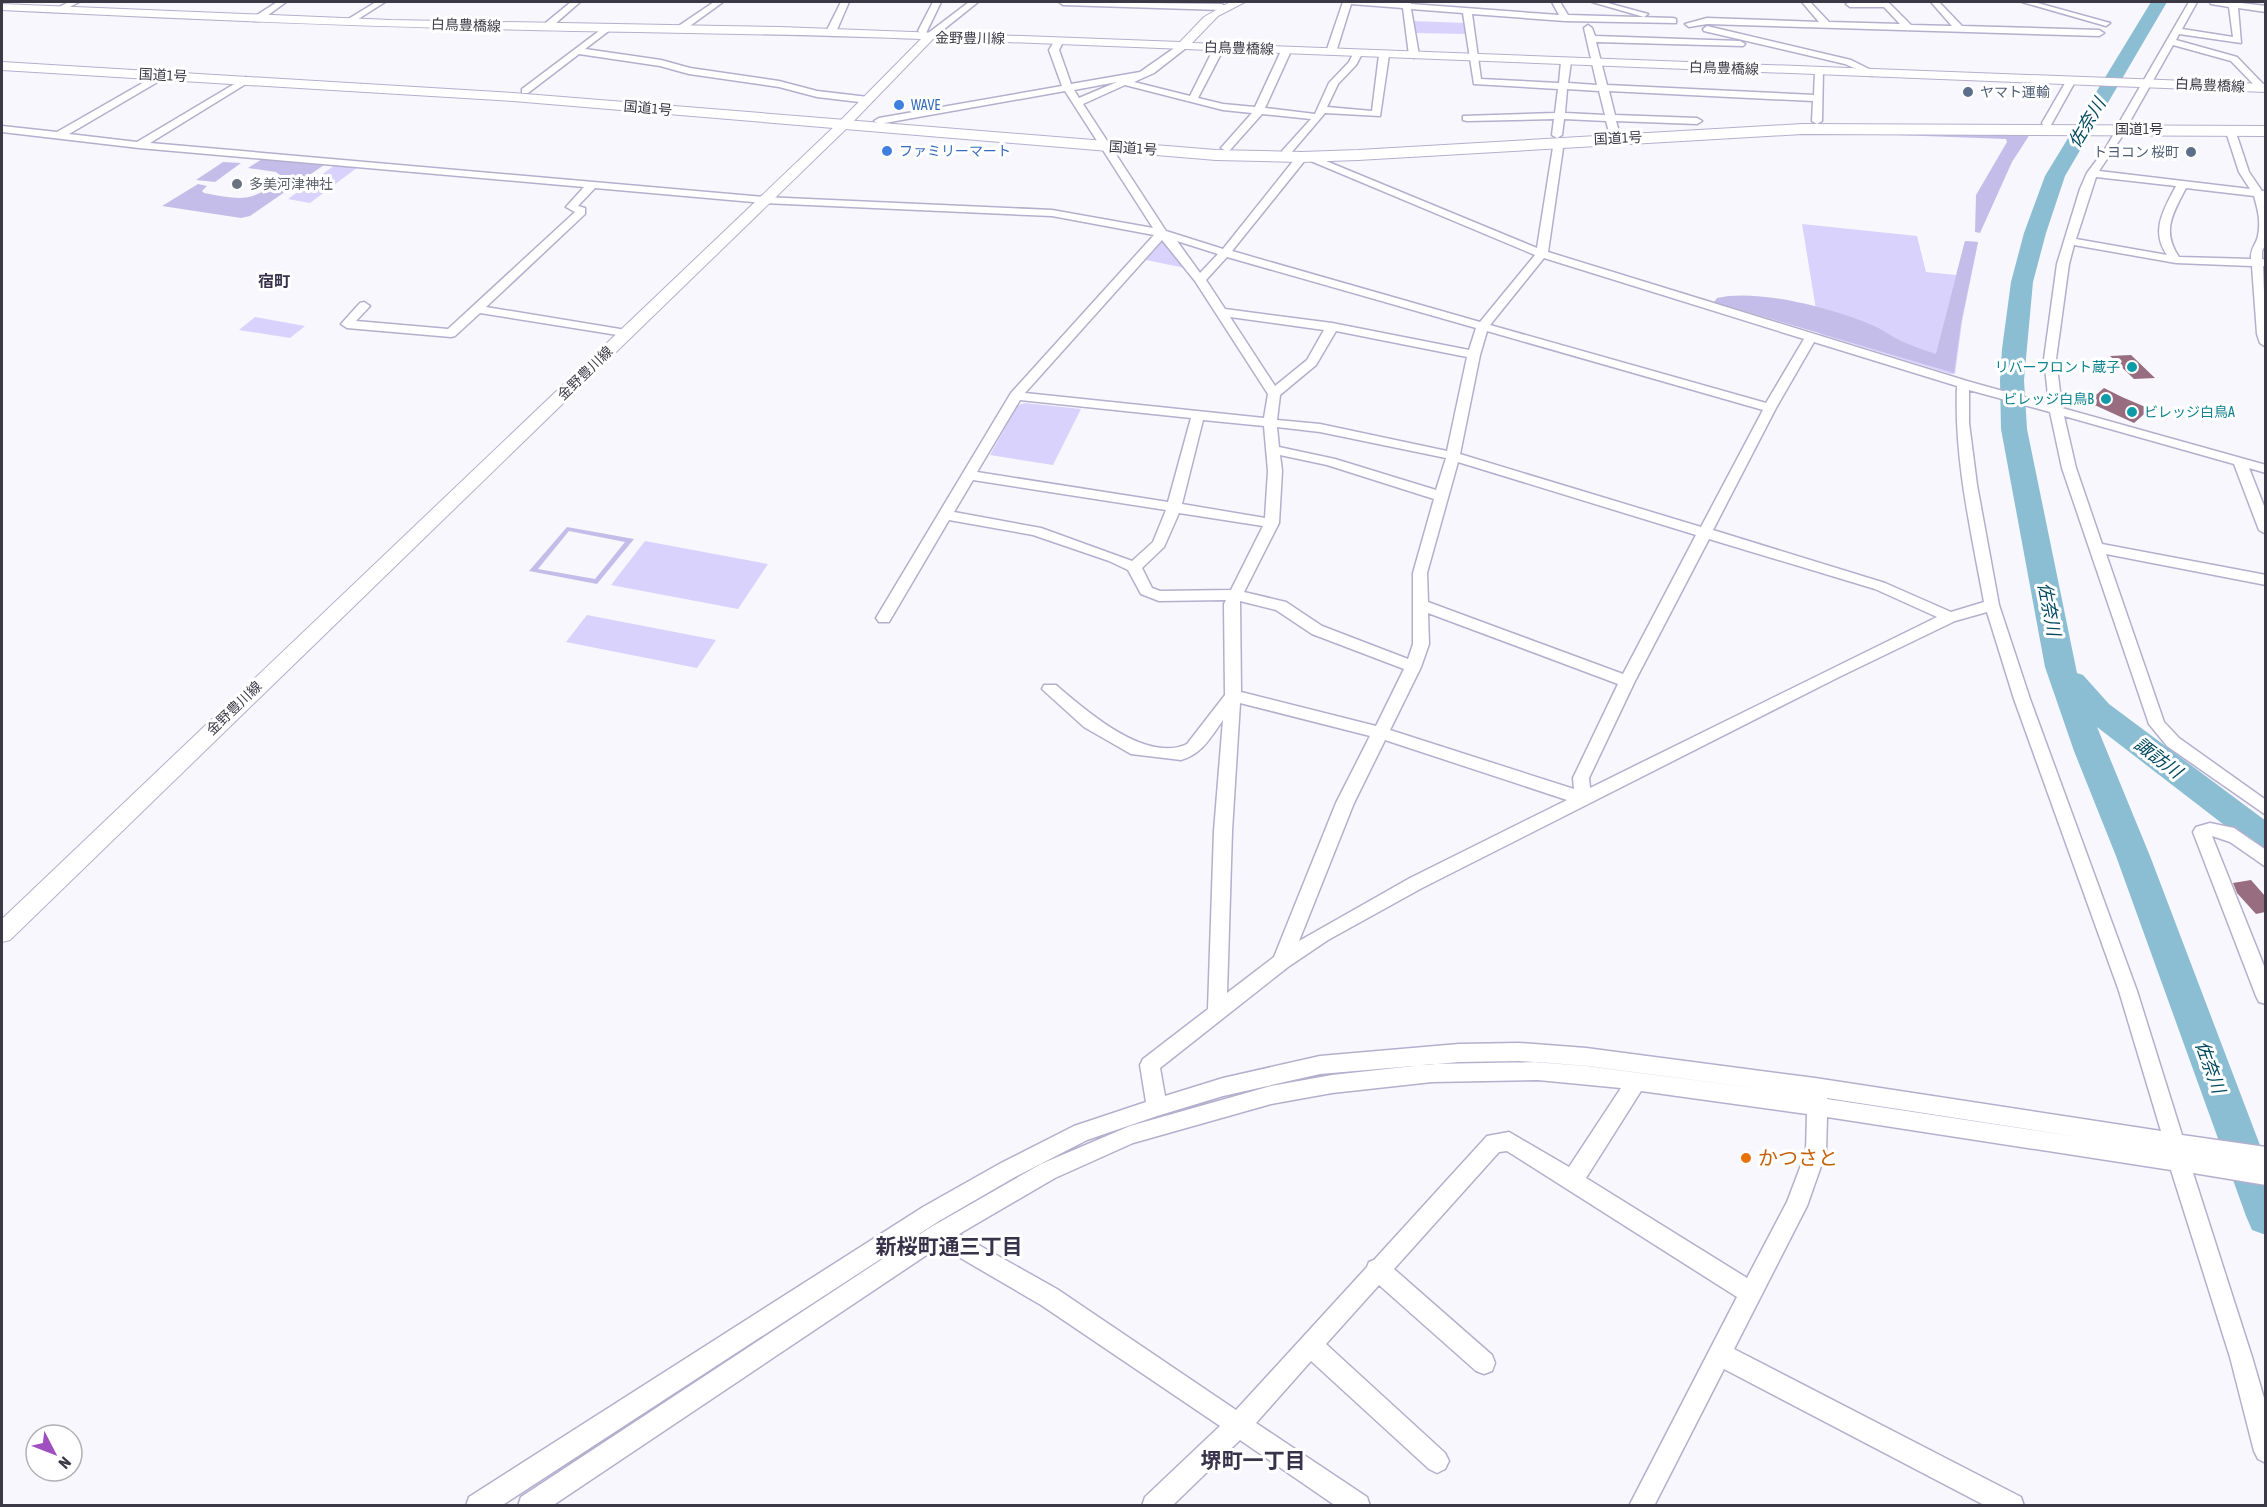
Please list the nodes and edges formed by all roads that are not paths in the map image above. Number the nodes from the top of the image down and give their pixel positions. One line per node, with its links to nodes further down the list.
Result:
1 (75, 2): 25 (street)
2 (282, 2): 29 (street)
3 (381, 2): 31 (street)
4 (576, 2): 36 (street)
5 (719, 2): 39 (street)
6 (845, 2): 43 (street)
7 (937, 2): 44 (street)
8 (974, 2): 44 (street)
9 (1063, 2): 24 (street)
10 (1239, 2): 24 (main road)
11 (1347, 2): 54 (street)
12 (1354, 2): 20 (street)
13 (1556, 2): 28 (street)
14 (1596, 2): 32 (street)
15 (1806, 2): 35 (street)
16 (1935, 2): 41 (street)
17 (2026, 2): 33 (street)
18 (2193, 2): 42 (street)
19 (2214, 2): 22 (street)
20 (1406, 3): 26 (street); 57 (street)
21 (1886, 3): 37 (street); 40 (street)
22 (2233, 4): 27 (street); 42 (street)
23 (2, 6): 25 (main road, 白鳥豊橋線)
24 (1222, 7): 50 (main road)
25 (57, 10): 29 (main road, 白鳥豊橋線)
26 (1467, 10): 28 (street); 58 (street)
27 (2265, 11)
28 (1565, 18): 30 (street)
29 (257, 19): 31 (main road, 白鳥豊橋線)
30 (1586, 19): 32 (street); 46 (street)
31 (349, 21): 36 (main road, 白鳥豊橋線)
32 (1673, 21): 34 (street)
33 (2106, 23)
34 (1689, 24): 35 (street); 49 (street)
35 (1828, 26): 37 (street)
36 (546, 27): 38 (main road, 白鳥豊橋線)
37 (1859, 27): 40 (street)
38 (607, 28): 39 (main road, 白鳥豊橋線); 52 (street)
39 (680, 29): 43 (main road, 白鳥豊橋線)
40 (1910, 29): 41 (street)
41 (1961, 30): 45 (street)
42 (2175, 31): 47 (street)
43 (831, 32): 44 (main road, 白鳥豊橋線)
44 (926, 33): 48 (main road, 金野豊川線); 77 (main road, 金野豊川線)
45 (2099, 33)
46 (1590, 39): 49 (street); 60 (street)
47 (2170, 41): 69 (street); 73 (street)
48 (1058, 42): 50 (main road, 金野豊川線); 70 (street)
49 (1767, 43): 63 (street)
50 (1183, 46): 51 (main road, 白鳥豊橋線); 65 (street)
51 (1219, 48): 53 (main road, 白鳥豊橋線); 76 (street)
52 (580, 51): 74 (street); 77 (street)
53 (1286, 51): 54 (main road, 白鳥豊橋線); 79 (street)
54 (1331, 52): 55 (main road, 白鳥豊橋線)
55 (1357, 54): 56 (main road, 白鳥豊橋線); 80 (street)
56 (1384, 55): 57 (main road, 白鳥豊橋線); 80 (street)
57 (1414, 56): 58 (main road, 白鳥豊橋線)
58 (1475, 57): 59 (main road, 白鳥豊橋線); 71 (street)
59 (1566, 62): 60 (main road, 白鳥豊橋線); 71 (street)
60 (1596, 62): 62 (main road, 白鳥豊橋線); 72 (street)
61 (2, 64): 64 (highway, 国道1号); 74 (highway, 国道1号)
62 (1820, 72): 63 (main road, 白鳥豊橋線); 75 (street)
63 (1872, 73): 67 (main road, 白鳥豊橋線)
64 (164, 75): 66 (highway, 国道1号); 94 (street)
65 (1140, 75): 68 (street); 70 (street)
66 (246, 80): 86 (highway, 国道1号); 97 (street)
67 (2071, 80): 69 (main road, 白鳥豊橋線); 89 (street)
68 (1123, 82): 76 (street); 78 (street)
69 (2145, 82): 73 (main road, 白鳥豊橋線); 90 (street)
70 (1068, 87): 78 (street); 83 (street)
71 (1564, 87): 72 (street); 81 (street)
72 (1603, 88): 75 (street); 87 (street)
73 (2264, 88)
74 (525, 92): 86 (highway, 国道1号)
75 (1818, 98): 85 (street)
76 (1193, 99): 79 (street)
77 (868, 100): 86 (main road, 金野豊川線)
78 (1078, 102): 96 (street)
79 (1258, 112): 80 (street); 98 (street)
80 (1320, 114): 99 (street)
81 (1560, 115): 82 (street); 87 (street); 95 (street)
82 (1467, 118)
83 (879, 121): 86 (highway, 国道1号); 96 (highway, 国道1号)
84 (1697, 121): 87 (street)
85 (1817, 121): 87 (highway, 国道1号); 89 (highway, 国道1号)
86 (847, 122): 96 (highway, 国道1号); 104 (main road, 金野豊川線)
87 (1612, 124): 95 (highway, 国道1号)
88 (2265, 125): 90 (highway, 国道1号)
89 (2047, 126): 90 (highway, 国道1号); 95 (highway, 国道1号)
90 (2123, 126): 92 (highway, 国道1号); 100 (street)
91 (2, 129): 94 (street)
92 (2265, 131)
93 (2232, 135): 103 (street)
94 (58, 136): 97 (street)
95 (1558, 138): 99 (highway, 国道1号); 99 (highway, 国道1号); 108 (street)
96 (1102, 143): 98 (highway, 国道1号); 99 (highway, 国道1号); 105 (street)
97 (139, 145): 101 (street)
98 (1226, 148): 99 (highway, 国道1号)
99 (1299, 155): 107 (street); 108 (street)
100 (2092, 173): 102 (street); 106 (street)
101 (592, 184): 104 (street); 113 (street)
102 (2182, 185): 103 (street); 109 (street)
103 (2262, 194): 110 (street)
104 (764, 200): 105 (street); 117 (main road, 金野豊川線)
105 (1162, 233): 107 (street); 111 (street); 123 (street)
106 (2070, 241): 109 (street); 125 (street)
107 (1225, 253): 111 (street); 115 (street)
108 (1542, 254): 115 (street); 118 (street)
109 (2176, 260): 110 (street)
110 (2262, 263): 119 (street)
111 (1200, 280): 114 (street)
112 (364, 306): 113 (street)
113 (477, 309): 117 (street)
114 (1222, 312): 116 (street); 122 (street)
115 (1483, 326): 120 (street); 124 (street)
116 (1332, 327): 120 (street); 122 (street)
117 (626, 334): 155 (main road, 金野豊川線)
118 (1811, 337): 121 (street); 124 (street)
119 (2265, 337)
120 (1474, 355): 129 (street)
121 (1967, 385): 125 (street); 143 (street)
122 (1274, 394): 127 (street)
123 (1016, 396): 126 (street); 132 (street)
124 (1770, 408): 138 (street)
125 (2051, 409): 130 (street); 139 (street)
126 (1198, 415): 127 (street); 134 (street)
127 (1270, 422): 128 (street); 129 (street)
128 (1272, 449): 133 (street); 136 (street)
129 (1453, 456): 133 (street); 138 (street)
130 (2240, 463): 131 (street); 137 (street)
131 (2265, 469)
132 (969, 476): 134 (street); 135 (street)
133 (1440, 496): 144 (street)
134 (1174, 507): 136 (street); 140 (street)
135 (945, 515): 140 (street); 146 (street)
136 (1272, 523): 142 (street)
137 (2265, 530)
138 (1706, 531): 145 (street); 148 (street)
139 (2097, 548): 141 (street); 153 (street)
140 (1134, 567): 142 (street)
141 (2265, 580)
142 (1235, 595): 147 (street); 150 (street)
143 (1992, 604): 145 (street); 162 (street)
144 (1421, 605): 147 (street); 148 (street)
145 (1950, 616): 152 (street)
146 (884, 618)
147 (1413, 667): 151 (street)
148 (1627, 681): 152 (street)
149 (1050, 689): 150 (street)
150 (1233, 696): 151 (street); 158 (street)
151 (1381, 733): 152 (street); 156 (street)
152 (1583, 800): 156 (street)
153 (2264, 806)
154 (2265, 860): 157 (street)
155 (2, 933)
156 (1281, 962): 158 (street)
157 (2265, 996)
158 (1217, 1014): 161 (street)
159 (1636, 1082): 160 (street); 165 (street); 166 (street)
160 (1817, 1097): 161 (street); 162 (street); 168 (street)
161 (1157, 1107): 175 (street)
162 (2185, 1153): 163 (street); 164 (street); 173 (street)
163 (2265, 1157)
164 (2265, 1175)
165 (1572, 1181): 167 (street); 168 (street)
166 (939, 1234): 172 (street); 176 (street)
167 (1377, 1269): 169 (street); 171 (street)
168 (1750, 1292): 170 (street)
169 (1311, 1346): 172 (street); 174 (street)
170 (1719, 1354): 179 (street); 180 (street)
171 (1484, 1363)
172 (1238, 1425): 177 (street); 178 (street)
173 (2265, 1451)
174 (1437, 1461)
175 (478, 1506)
176 (530, 1506)
177 (1154, 1506)
178 (1358, 1506)
179 (1641, 1506)
180 (2013, 1506)

